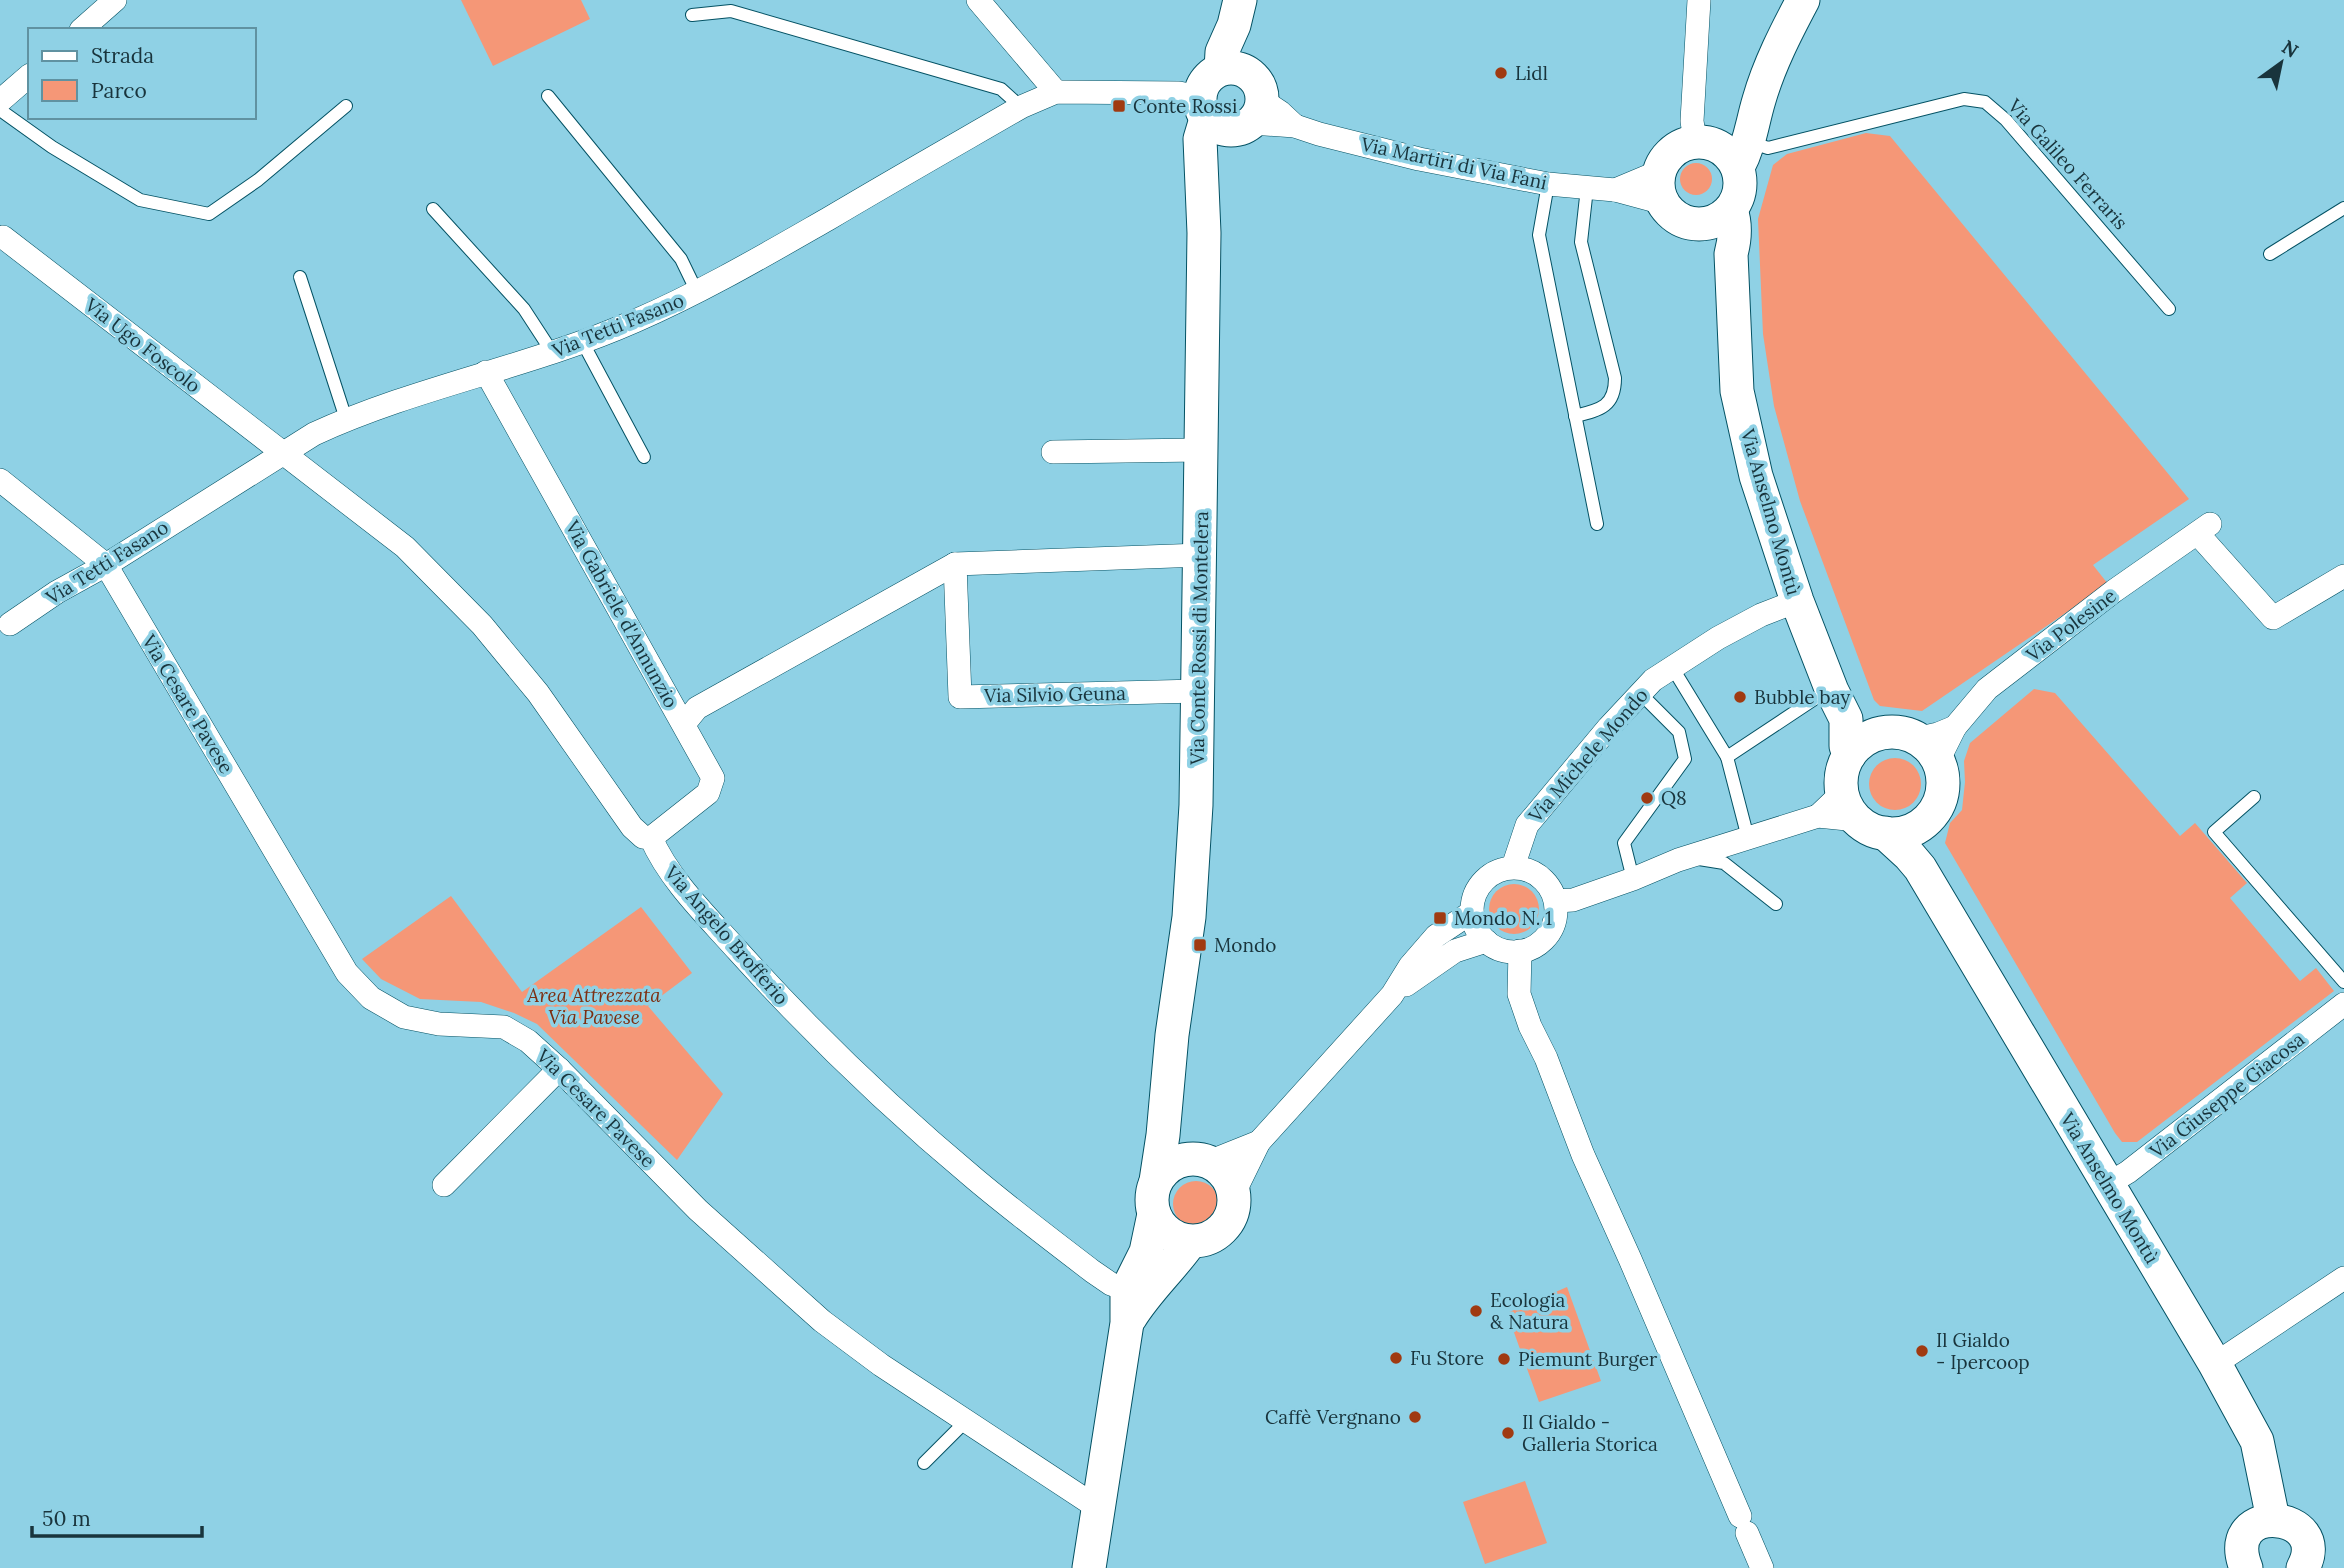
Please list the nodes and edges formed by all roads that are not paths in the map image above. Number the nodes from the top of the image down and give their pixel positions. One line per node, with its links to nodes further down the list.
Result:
1 (115, 0): 7 (street)
2 (978, 0): 9 (street)
3 (1699, 0): 16 (street)
4 (1803, 0): 16 (street)
5 (1237, 12): 12 (street)
6 (692, 15): 14 (lane)
7 (84, 28)
8 (28, 77): 11 (street)
9 (1056, 92): 12 (street, Via Tetti Fasano); 14 (street, Via Tetti Fasano)
10 (548, 96): 26 (lane)
11 (0, 102)
12 (1231, 102): 17 (street, Via Martiri di Via Fani); 33 (street, Via Conte Rossi di Montelera)
13 (346, 106): 15 (lane)
14 (1021, 107): 26 (street, Via Tetti Fasano)
15 (0, 110)
16 (1732, 144): 19 (street); 22 (street); 27 (lane, Via Galileo Ferraris)
17 (1548, 184): 18 (street, Via Martiri di Via Fani); 31 (lane)
18 (1587, 188): 19 (street, Via Martiri di Via Fani); 31 (lane)
19 (1661, 188): 22 (street)
20 (2344, 208): 24 (lane)
21 (433, 209): 29 (lane)
22 (1716, 217): 43 (street, Via Anselmo Montù)
23 (3, 237): 34 (street, Via Ugo Foscolo)
24 (2270, 254)
25 (300, 276): 32 (lane)
26 (696, 292): 28 (street, Via Tetti Fasano)
27 (2169, 309)
28 (583, 343): 29 (street, Via Tetti Fasano); 36 (lane)
29 (552, 352): 30 (street, Via Tetti Fasano)
30 (486, 372): 32 (street, Via Tetti Fasano); 49 (street, Via Gabriele d'Annunzio)
31 (1575, 416): 38 (lane)
32 (346, 419): 34 (street, Via Tetti Fasano)
33 (1200, 450): 35 (street); 39 (street, Via Conte Rossi di Montelera)
34 (283, 452): 41 (street, Via Tetti Fasano); 59 (street, Via Angelo Brofferio)
35 (1053, 452)
36 (643, 457)
37 (0, 480): 41 (street)
38 (1597, 524)
39 (1201, 555): 40 (street); 46 (street, Via Conte Rossi di Montelera)
40 (955, 564): 46 (street, Via Silvio Geuna); 49 (street)
41 (106, 565): 44 (street, Via Tetti Fasano); 73 (street, Via Cesare Pavese)
42 (2344, 576): 50 (street, Via Polesine)
43 (1797, 601): 45 (street, Via Michele Mondo); 48 (street, Via Anselmo Montù)
44 (10, 624)
45 (1672, 667): 47 (street, Via Michele Mondo); 54 (lane)
46 (1198, 691): 74 (street, Via Conte Rossi di Montelera)
47 (1640, 693): 62 (street, Via Michele Mondo); 64 (lane)
48 (1839, 705): 51 (street); 53 (street, Via Anselmo Montù); 54 (lane)
49 (684, 724): 59 (street, Via Gabriele d'Annunzio)
50 (1955, 727): 52 (street); 55 (street, Via Polesine)
51 (1881, 733): 52 (street); 53 (street)
52 (1916, 739): 55 (street)
53 (1849, 755): 57 (street)
54 (1727, 757): 60 (lane)
55 (1941, 772): 58 (street)
56 (2254, 797): 70 (lane)
57 (1861, 816): 58 (street); 60 (street); 63 (street, Via Anselmo Montù)
58 (1923, 823): 63 (street)
59 (650, 838): 84 (street, Via Angelo Brofferio)
60 (1748, 838): 61 (street)
61 (1678, 860): 64 (street); 66 (lane)
62 (1513, 867): 65 (street); 67 (street)
63 (1920, 868): 78 (street, Via Anselmo Montù)
64 (1633, 879): 65 (street)
65 (1556, 901): 69 (street)
66 (1776, 904)
67 (1472, 912): 68 (street); 71 (street)
68 (1486, 941): 69 (street); 71 (street)
69 (1520, 951): 93 (street)
70 (2344, 982)
71 (1392, 995): 75 (street)
72 (2344, 1004): 78 (street, Via Giuseppe Giacosa)
73 (559, 1069): 79 (street); 87 (street, Via Cesare Pavese)
74 (1166, 1104): 76 (street); 77 (street, Via Conte Rossi di Montelera)
75 (1259, 1142): 76 (street); 80 (street)
76 (1206, 1161): 77 (street); 80 (street)
77 (1156, 1181): 81 (street)
78 (2108, 1184): 86 (street, Via Anselmo Montù)
79 (444, 1185)
80 (1234, 1193): 82 (street)
81 (1154, 1214): 82 (street); 84 (street)
82 (1190, 1242): 85 (street)
83 (2344, 1278): 86 (street)
84 (1127, 1290): 85 (street)
85 (1126, 1322): 89 (street)
86 (2215, 1364): 90 (street, Via Anselmo Montù)
87 (966, 1421): 88 (lane); 89 (street, Via Cesare Pavese)
88 (924, 1463)
89 (1098, 1508): 92 (street)
90 (2273, 1518): 91 (street); 94 (street)
91 (2307, 1567)
92 (1089, 1568)
93 (1762, 1568)
94 (2246, 1568)

